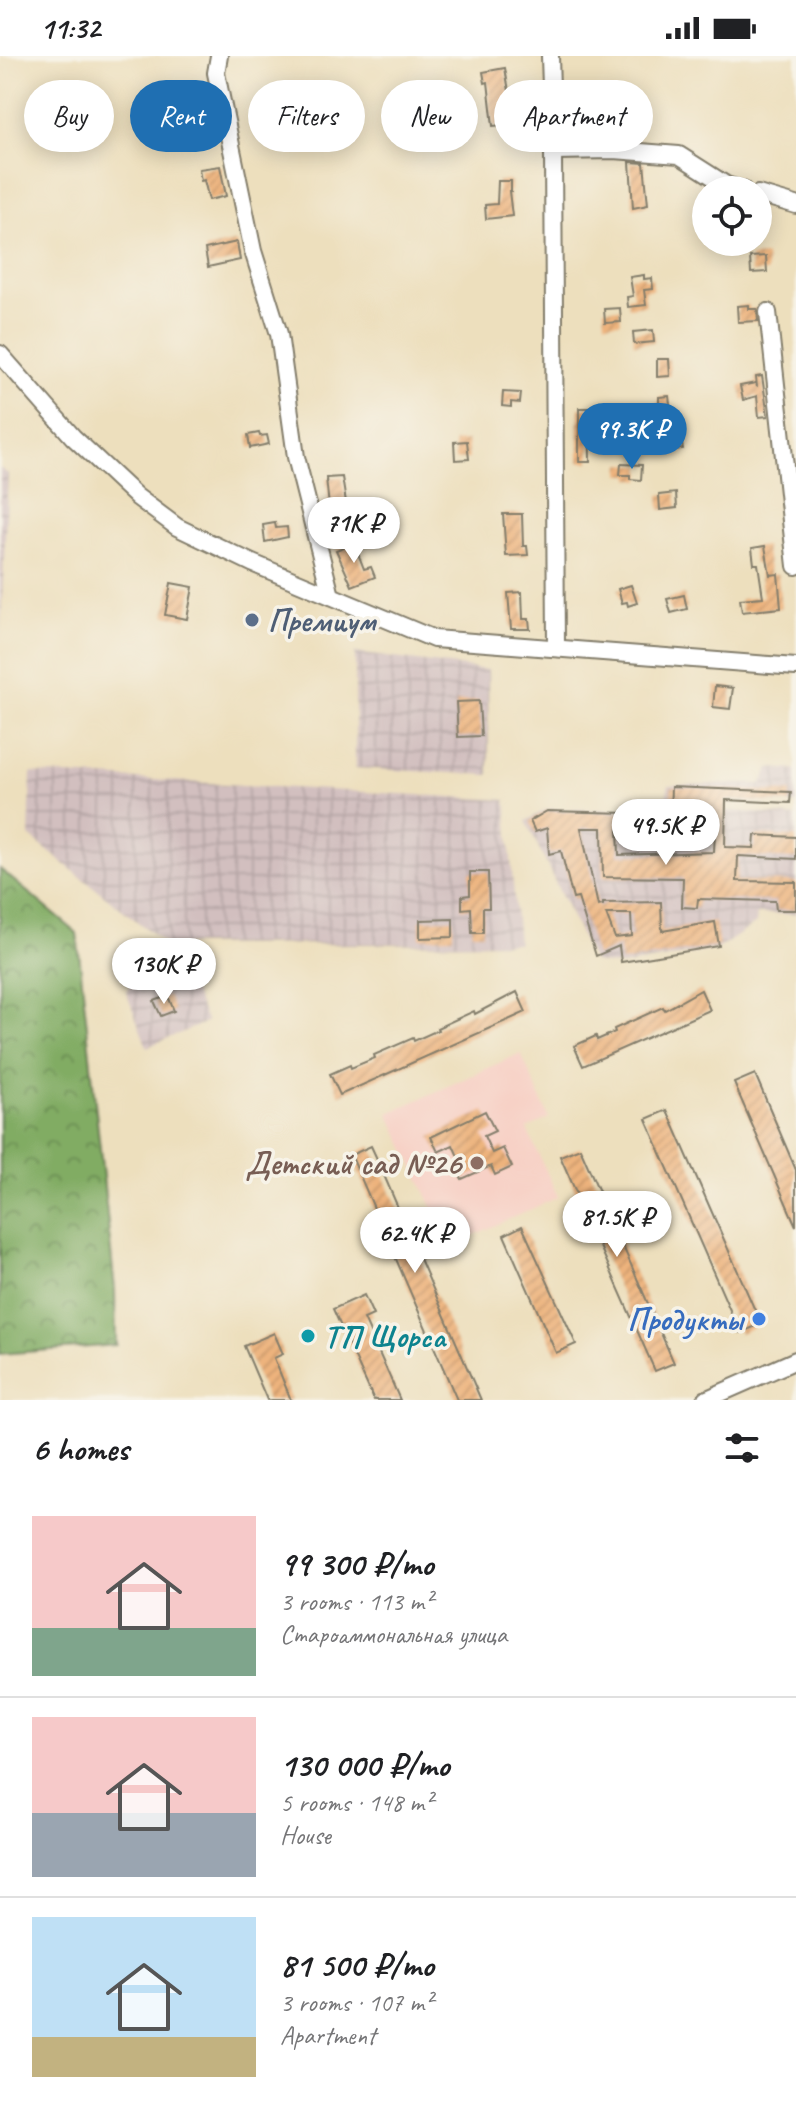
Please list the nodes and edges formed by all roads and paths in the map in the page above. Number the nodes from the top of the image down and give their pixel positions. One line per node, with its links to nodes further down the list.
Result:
1 (219, 56): 12 (street)
2 (550, 56): 3 (street)
3 (551, 80)
4 (553, 152): 13 (street)
5 (640, 152): 6 (street)
6 (712, 176)
7 (772, 198): 8 (street)
8 (796, 205)
9 (768, 312): 11 (street)
10 (0, 354): 12 (street)
11 (796, 566)
12 (331, 596): 13 (street)
13 (556, 647): 14 (street)
14 (796, 667)
15 (796, 1360): 16 (street)
16 (705, 1400)

